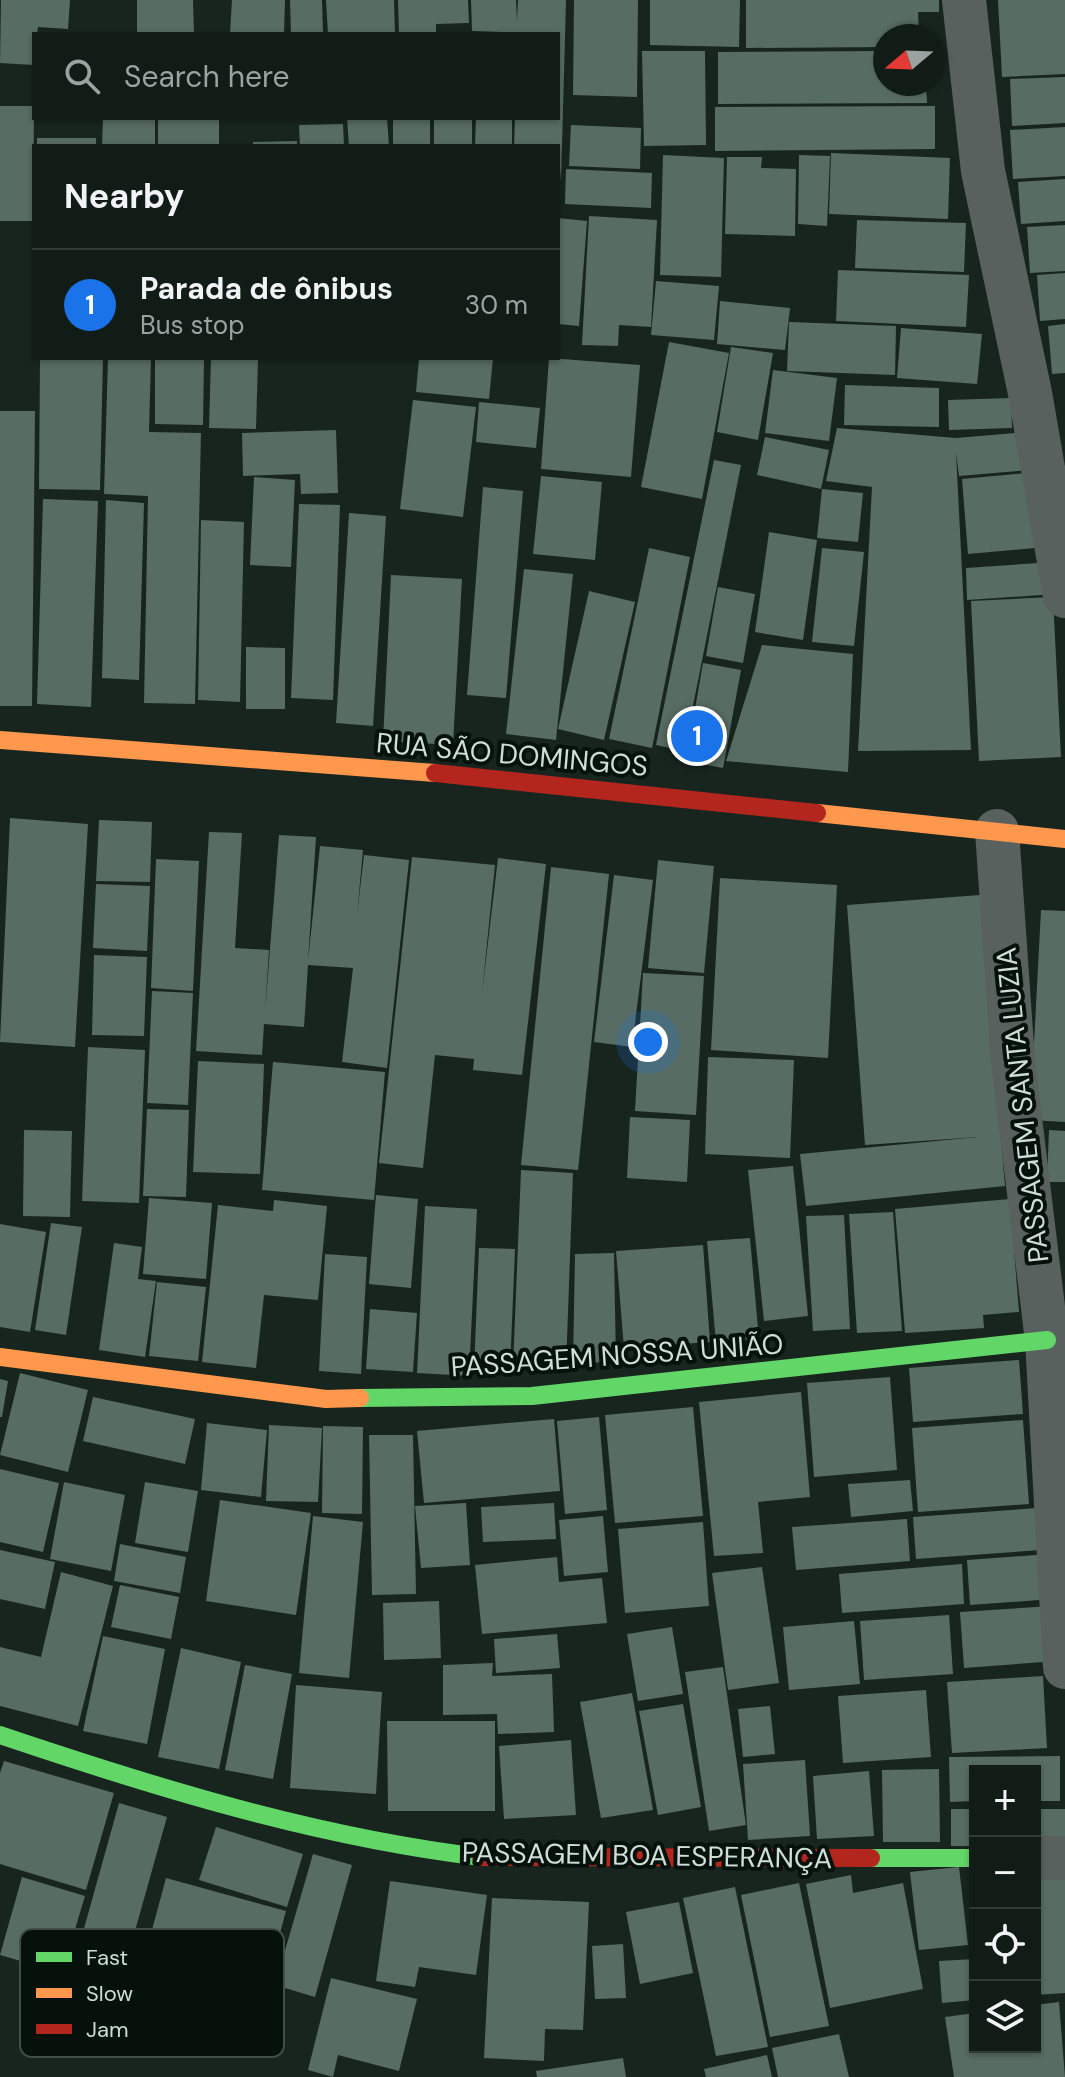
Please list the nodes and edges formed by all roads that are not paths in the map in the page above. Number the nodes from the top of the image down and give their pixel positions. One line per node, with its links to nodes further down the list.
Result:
1 (964, 0): 2 (street)
2 (1065, 596)
3 (0, 740): 4 (street, RUA SÃO DOMINGOS)
4 (997, 831): 5 (street, RUA SÃO DOMINGOS); 6 (street, PASSAGEM SANTA LUZIA)
5 (1065, 839)
6 (1047, 1340): 7 (street, PASSAGEM NOSSA UNIÃO); 8 (street, PASSAGEM SANTA LUZIA)
7 (0, 1357)
8 (1065, 1667)
9 (0, 1735): 10 (street, PASSAGEM BOA ESPERANÇA)
10 (969, 1858)
11 (1041, 1858): 12 (street)
12 (1065, 1858)

